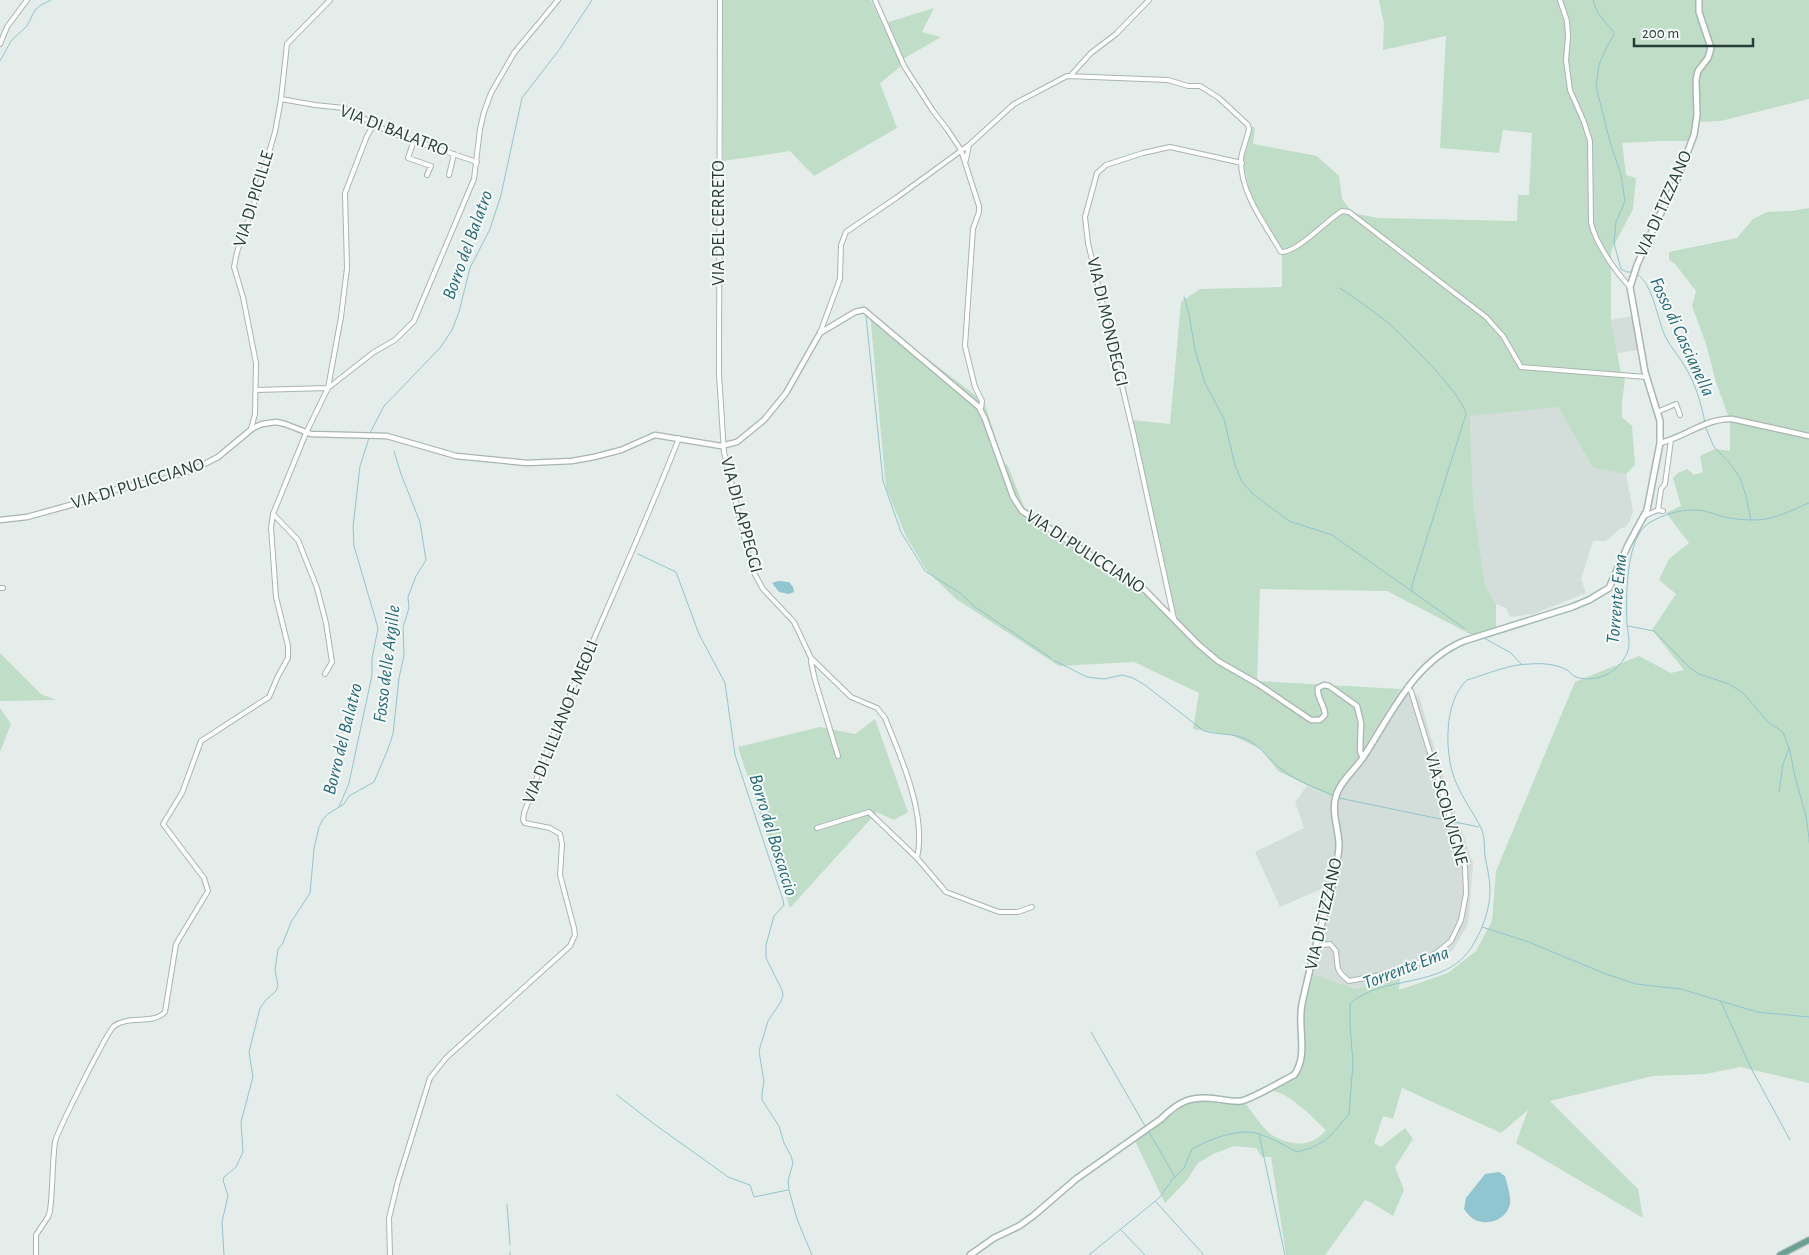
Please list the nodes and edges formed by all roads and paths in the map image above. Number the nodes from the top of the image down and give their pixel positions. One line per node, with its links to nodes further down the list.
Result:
1 (27, 0): 9 (street)
2 (330, 0): 11 (street, VIA DI PICILLE)
3 (558, 0): 19 (street)
4 (720, 0): 40 (street, VIA DEL CERRETO)
5 (875, 0): 14 (street)
6 (1149, 0): 10 (street)
7 (1560, 0): 24 (street)
8 (1699, 0): 24 (main road, VIA DI TIZZANO)
9 (0, 44)
10 (1071, 76): 15 (street); 21 (street)
11 (281, 99): 12 (street, VIA DI BALATRO); 28 (street, VIA DI PICILLE)
12 (374, 124): 13 (street, VIA DI BALATRO); 27 (street)
13 (414, 140): 17 (street, VIA DI BALATRO); 22 (street)
14 (955, 140): 16 (street); 18 (street)
15 (969, 144): 16 (street); 20 (street)
16 (961, 150): 18 (street); 20 (street)
17 (454, 154): 19 (street, VIA DI BALATRO); 23 (street)
18 (954, 156): 25 (street)
19 (477, 162): 27 (street)
20 (966, 162): 29 (street)
21 (1242, 163): 26 (street); 44 (street, VIA DI MONDEGGI)
22 (427, 176)
23 (449, 176)
24 (1630, 287): 26 (main road, VIA DI TIZZANO)
25 (820, 333): 29 (street, VIA DI PULICCIANO); 40 (street, VIA DI PULICCIANO)
26 (1646, 377): 30 (main road, VIA DI TIZZANO)
27 (328, 388): 28 (street); 35 (street)
28 (256, 390): 31 (street, VIA DI PICILLE)
29 (981, 409): 44 (street, VIA DI PULICCIANO)
30 (1657, 412): 32 (street); 39 (main road, VIA DI TIZZANO)
31 (255, 414): 33 (street, VIA DI PICILLE); 34 (street, VIA DI PICILLE)
32 (1680, 415)
33 (260, 425): 34 (street, VIA DI PULICCIANO); 35 (street, VIA DI PULICCIANO)
34 (251, 430): 43 (street, VIA DI PULICCIANO)
35 (306, 432): 37 (street, VIA DI PULICCIANO); 41 (street)
36 (1809, 436): 38 (street)
37 (679, 438): 40 (street, VIA DI PULICCIANO); 56 (street, VIA DI LILLIANO E MEOLI)
38 (1671, 440): 39 (street); 42 (street)
39 (1660, 443): 42 (main road, VIA DI TIZZANO)
40 (723, 446): 45 (street, VIA DI LAPPEGGI)
41 (273, 514): 46 (street); 55 (street)
42 (1644, 516): 47 (main road, VIA DI TIZZANO)
43 (0, 520)
44 (1174, 619): 49 (street, VIA DI PULICCIANO)
45 (811, 658): 48 (street, VIA DI LAPPEGGI); 51 (street, VIA DI LAPPEGGI)
46 (325, 674)
47 (1407, 688): 49 (main road, VIA DI TIZZANO); 53 (street, VIA SCOLIVIGNE)
48 (838, 756)
49 (1363, 758): 53 (main road, VIA DI TIZZANO)
50 (817, 828): 51 (street)
51 (917, 858): 52 (street)
52 (1032, 907)
53 (1316, 946): 57 (main road, VIA DI TIZZANO)
54 (1809, 1240): 58 (main road)
55 (36, 1255)
56 (390, 1255)
57 (970, 1255)
58 (1780, 1255)

